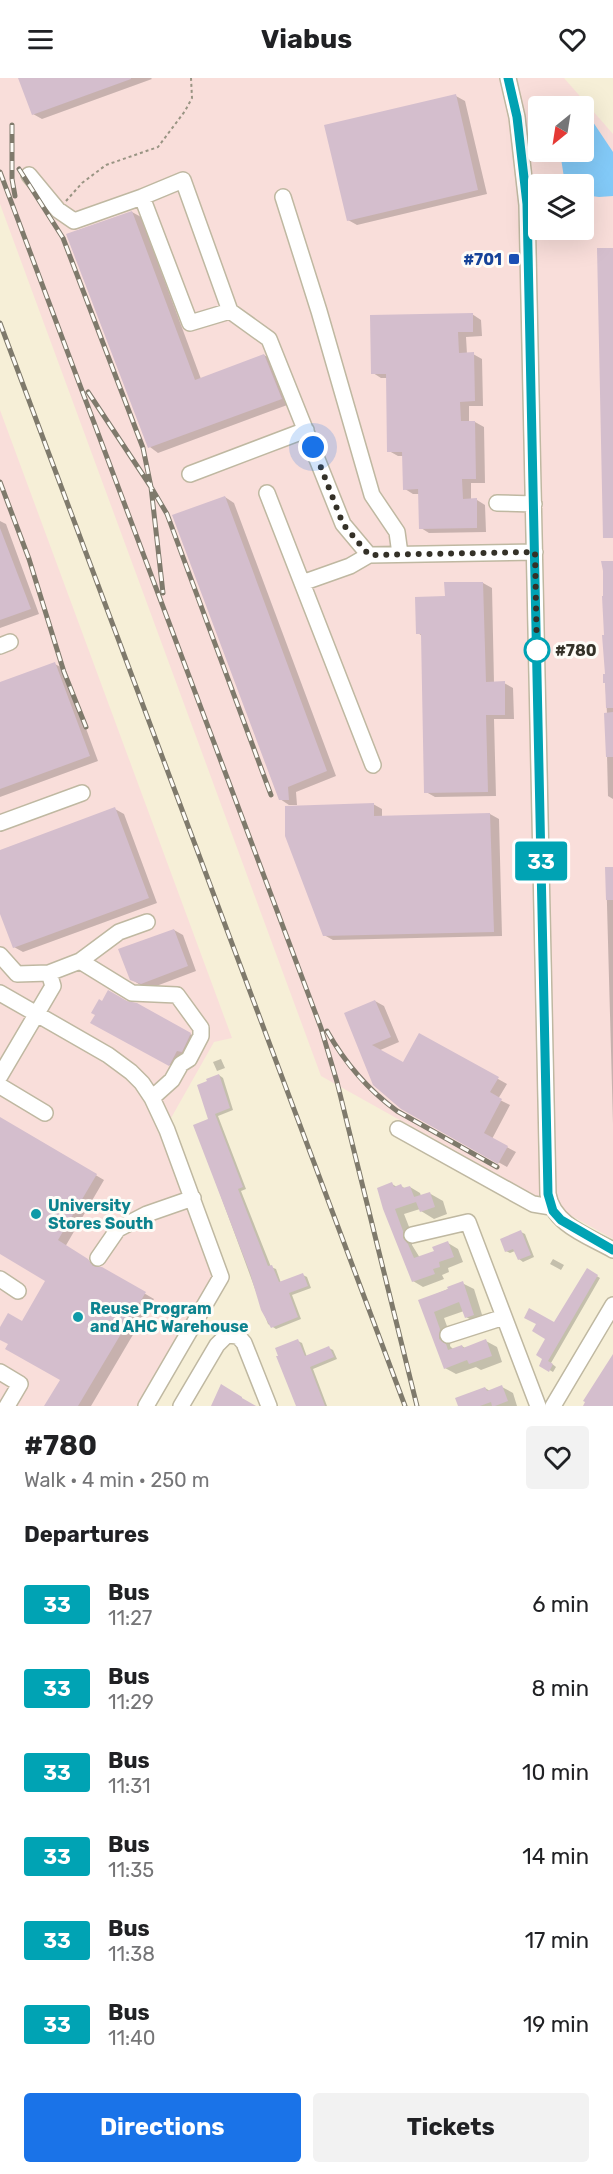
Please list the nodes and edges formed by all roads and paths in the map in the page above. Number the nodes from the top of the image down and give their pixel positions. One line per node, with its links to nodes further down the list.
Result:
1 (191, 78): 6 (path)
2 (508, 78): 12 (street)
3 (29, 175): 6 (street)
4 (142, 197): 6 (street); 7 (street); 7 (street)
5 (283, 197): 14 (street)
6 (58, 210)
7 (230, 311): 8 (street)
8 (306, 430): 9 (street); 15 (street)
9 (190, 474)
10 (267, 493): 16 (street)
11 (497, 503): 12 (street)
12 (534, 504): 13 (street)
13 (535, 552): 14 (street); 32 (street)
14 (400, 554): 15 (street)
15 (369, 555): 16 (street)
16 (302, 583): 17 (street)
17 (373, 765)
18 (82, 793): 19 (street)
19 (0, 822)
20 (147, 922): 22 (street)
21 (0, 955): 23 (street)
22 (80, 961): 23 (street); 28 (street)
23 (49, 972): 25 (street)
24 (0, 993): 25 (street)
25 (36, 1013): 26 (street); 28 (street)
26 (0, 1076)
27 (0, 1086): 29 (street)
28 (152, 1098): 31 (street)
29 (45, 1113)
30 (398, 1128): 32 (street)
31 (193, 1198): 35 (street); 43 (street)
32 (552, 1209): 34 (street)
33 (412, 1235): 39 (street)
34 (613, 1250)
35 (98, 1258)
36 (0, 1279): 37 (street)
37 (18, 1291)
38 (613, 1305): 47 (street)
39 (504, 1317): 40 (street); 46 (street)
40 (448, 1335)
41 (0, 1372): 42 (street)
42 (5, 1403)
43 (146, 1406)
44 (181, 1406): 45 (street)
45 (268, 1406)
46 (538, 1406)
47 (553, 1406)

